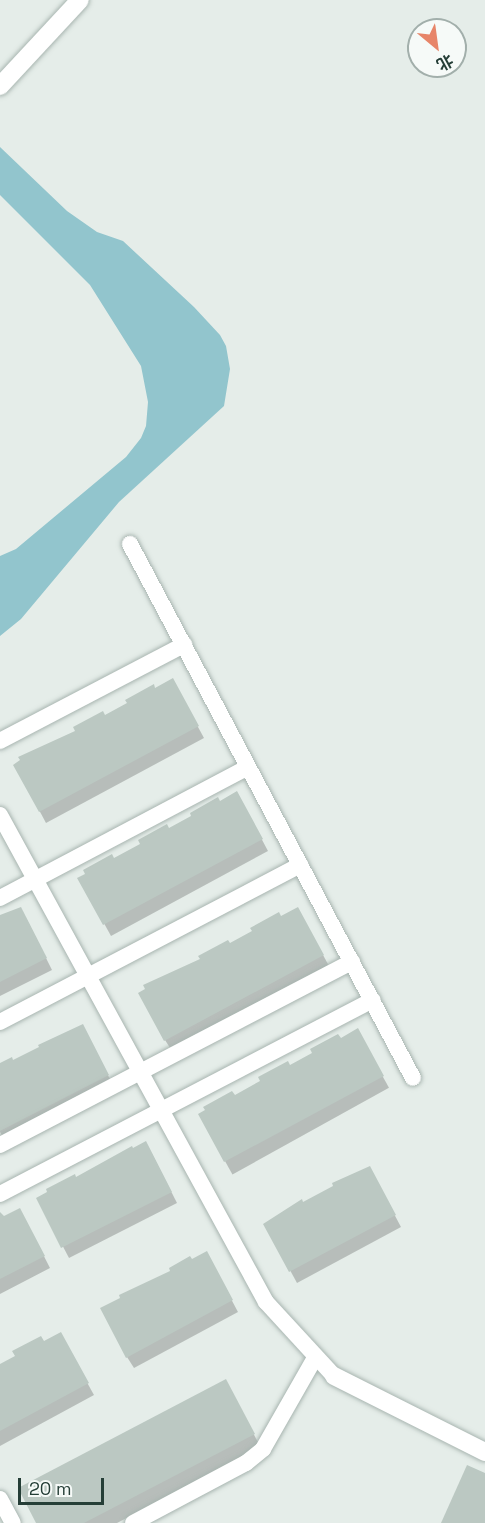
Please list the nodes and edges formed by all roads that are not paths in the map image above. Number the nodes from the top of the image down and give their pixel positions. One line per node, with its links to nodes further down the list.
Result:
1 (80, 0): 2 (street)
2 (0, 86)
3 (130, 544): 4 (lane)
4 (184, 645): 5 (lane); 6 (lane)
5 (0, 741)
6 (248, 767): 8 (lane); 9 (lane)
7 (0, 815): 9 (lane)
8 (300, 865): 11 (lane); 12 (lane)
9 (35, 879): 10 (lane); 12 (lane)
10 (0, 898)
11 (352, 962): 13 (lane); 15 (lane)
12 (88, 976): 14 (lane); 15 (lane)
13 (372, 1000): 16 (lane); 17 (lane)
14 (0, 1022)
15 (140, 1072): 17 (lane); 18 (lane)
16 (413, 1078)
17 (161, 1110): 19 (lane); 20 (lane)
18 (0, 1145)
19 (0, 1194)
20 (315, 1358): 21 (lane); 24 (lane)
21 (334, 1376): 22 (street)
22 (485, 1452)
23 (0, 1499): 25 (lane)
24 (154, 1518): 26 (lane)
25 (13, 1523)
26 (133, 1523)

